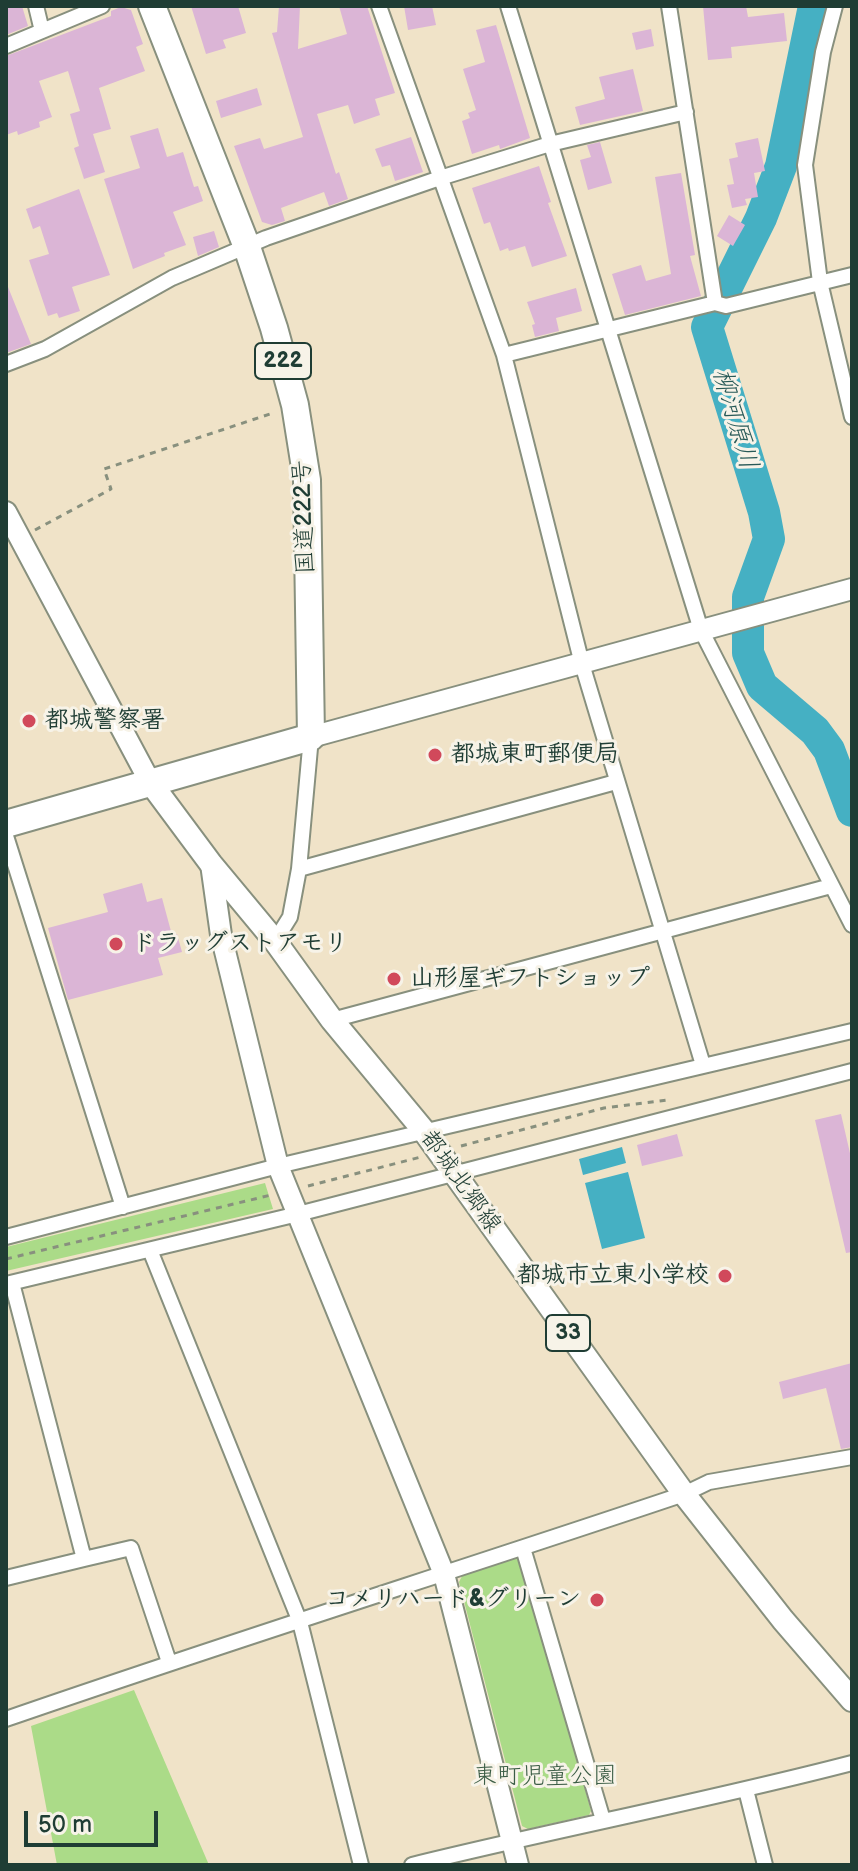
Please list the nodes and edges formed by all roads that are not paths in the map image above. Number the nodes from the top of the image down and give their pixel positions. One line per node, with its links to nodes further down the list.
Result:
1 (36, 6): 8 (street)
2 (102, 6): 8 (street)
3 (152, 6): 13 (highway, 国道222号 / 222)
4 (379, 6): 12 (street)
5 (508, 6): 11 (street)
6 (669, 6): 10 (street)
7 (835, 6): 15 (street)
8 (42, 31): 9 (street)
9 (6, 46)
10 (686, 112): 11 (street); 16 (street)
11 (550, 144): 12 (street); 17 (street)
12 (440, 178): 13 (street); 18 (street)
13 (247, 247): 19 (street); 25 (highway, 国道222号 / 222)
14 (852, 275): 15 (street)
15 (820, 282): 16 (street); 20 (street)
16 (720, 304): 17 (street)
17 (609, 330): 18 (street); 23 (street)
18 (504, 355): 24 (street)
19 (6, 364)
20 (852, 417)
21 (7, 519): 26 (street)
22 (852, 589): 23 (street)
23 (701, 630): 24 (street); 32 (street)
24 (582, 664): 25 (street); 27 (street)
25 (311, 737): 26 (highway); 31 (street)
26 (150, 782): 28 (highway); 30 (main road, 都城北郷線 / 33)
27 (616, 782): 31 (street); 34 (street)
28 (6, 824)
29 (6, 836): 43 (street)
30 (211, 864): 35 (main road, 都城北郷線 / 33); 41 (street)
31 (299, 869): 35 (street)
32 (831, 886): 33 (street); 34 (street)
33 (852, 925)
34 (663, 930): 36 (street); 38 (street)
35 (275, 941): 36 (main road, 都城北郷線 / 33)
36 (332, 1020): 40 (main road, 都城北郷線 / 33)
37 (852, 1031): 38 (street)
38 (703, 1065): 40 (street)
39 (852, 1071): 42 (street)
40 (424, 1131): 41 (street); 42 (main road, 都城北郷線 / 33)
41 (278, 1166): 43 (street); 44 (street)
42 (453, 1173): 44 (street); 49 (main road, 都城北郷線 / 33)
43 (123, 1207): 45 (street)
44 (298, 1214): 46 (street); 52 (street)
45 (6, 1237)
46 (150, 1250): 47 (street); 54 (street)
47 (9, 1284): 51 (street)
48 (852, 1457): 49 (street)
49 (684, 1494): 50 (street); 56 (main road, 都城北郷線 / 33)
50 (523, 1548): 52 (street); 60 (street)
51 (84, 1559): 53 (street); 55 (street)
52 (444, 1574): 54 (street); 61 (street)
53 (6, 1578)
54 (300, 1622): 55 (street); 62 (street)
55 (169, 1662): 57 (street)
56 (852, 1700)
57 (6, 1719)
58 (852, 1763): 59 (street)
59 (746, 1790): 60 (street); 65 (street)
60 (603, 1820): 61 (street)
61 (512, 1840): 63 (street); 64 (street)
62 (361, 1865)
63 (412, 1865)
64 (518, 1865)
65 (765, 1865)

